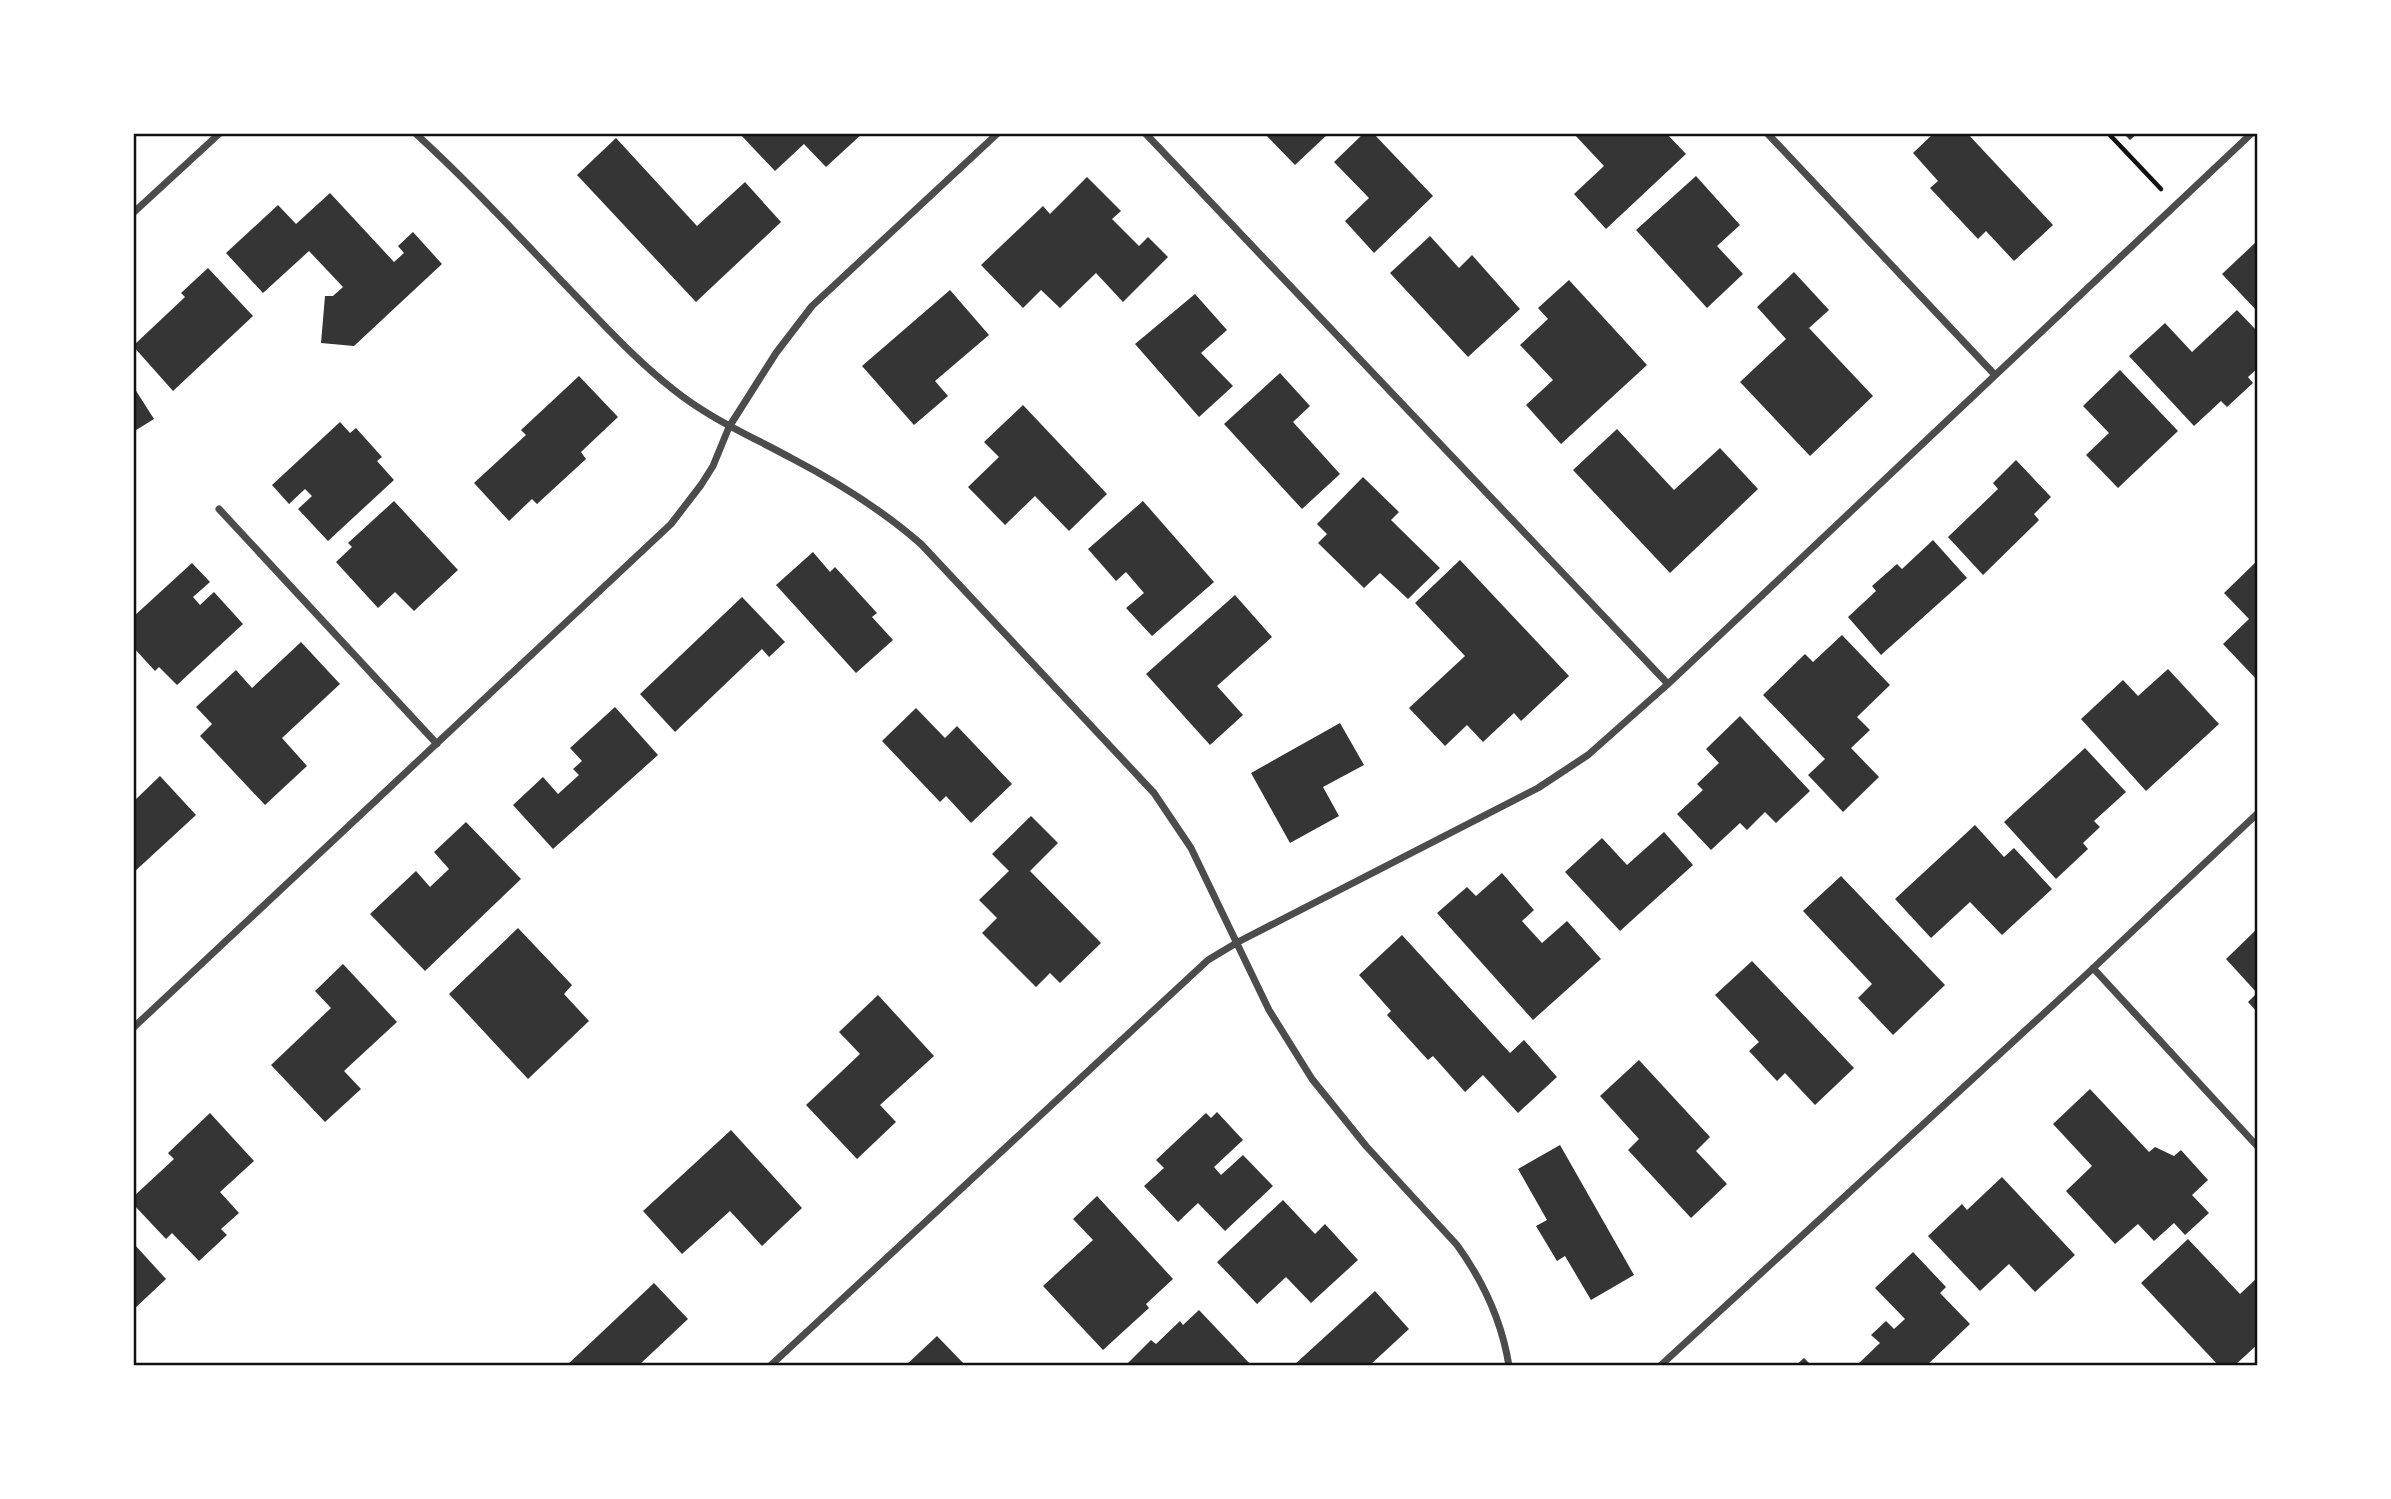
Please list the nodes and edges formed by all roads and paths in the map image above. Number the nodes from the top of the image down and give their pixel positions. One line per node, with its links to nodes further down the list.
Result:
1 (220, 133): 9 (street)
2 (415, 133): 11 (street)
3 (998, 133): 11 (street)
4 (1145, 133): 13 (street)
5 (1767, 133): 10 (street)
6 (2108, 133): 8 (path)
7 (2252, 133): 8 (street)
8 (2176, 205): 10 (street)
9 (133, 213)
10 (1995, 375): 13 (street)
11 (729, 427): 14 (street); 16 (street)
12 (219, 509): 14 (street)
13 (1668, 684): 16 (street)
14 (437, 744): 18 (street)
15 (2258, 813): 17 (street)
16 (1238, 942): 20 (street); 21 (street)
17 (2093, 968): 19 (street); 22 (street)
18 (133, 1028)
19 (2258, 1147)
20 (770, 1366)
21 (1509, 1366)
22 (1660, 1366)

